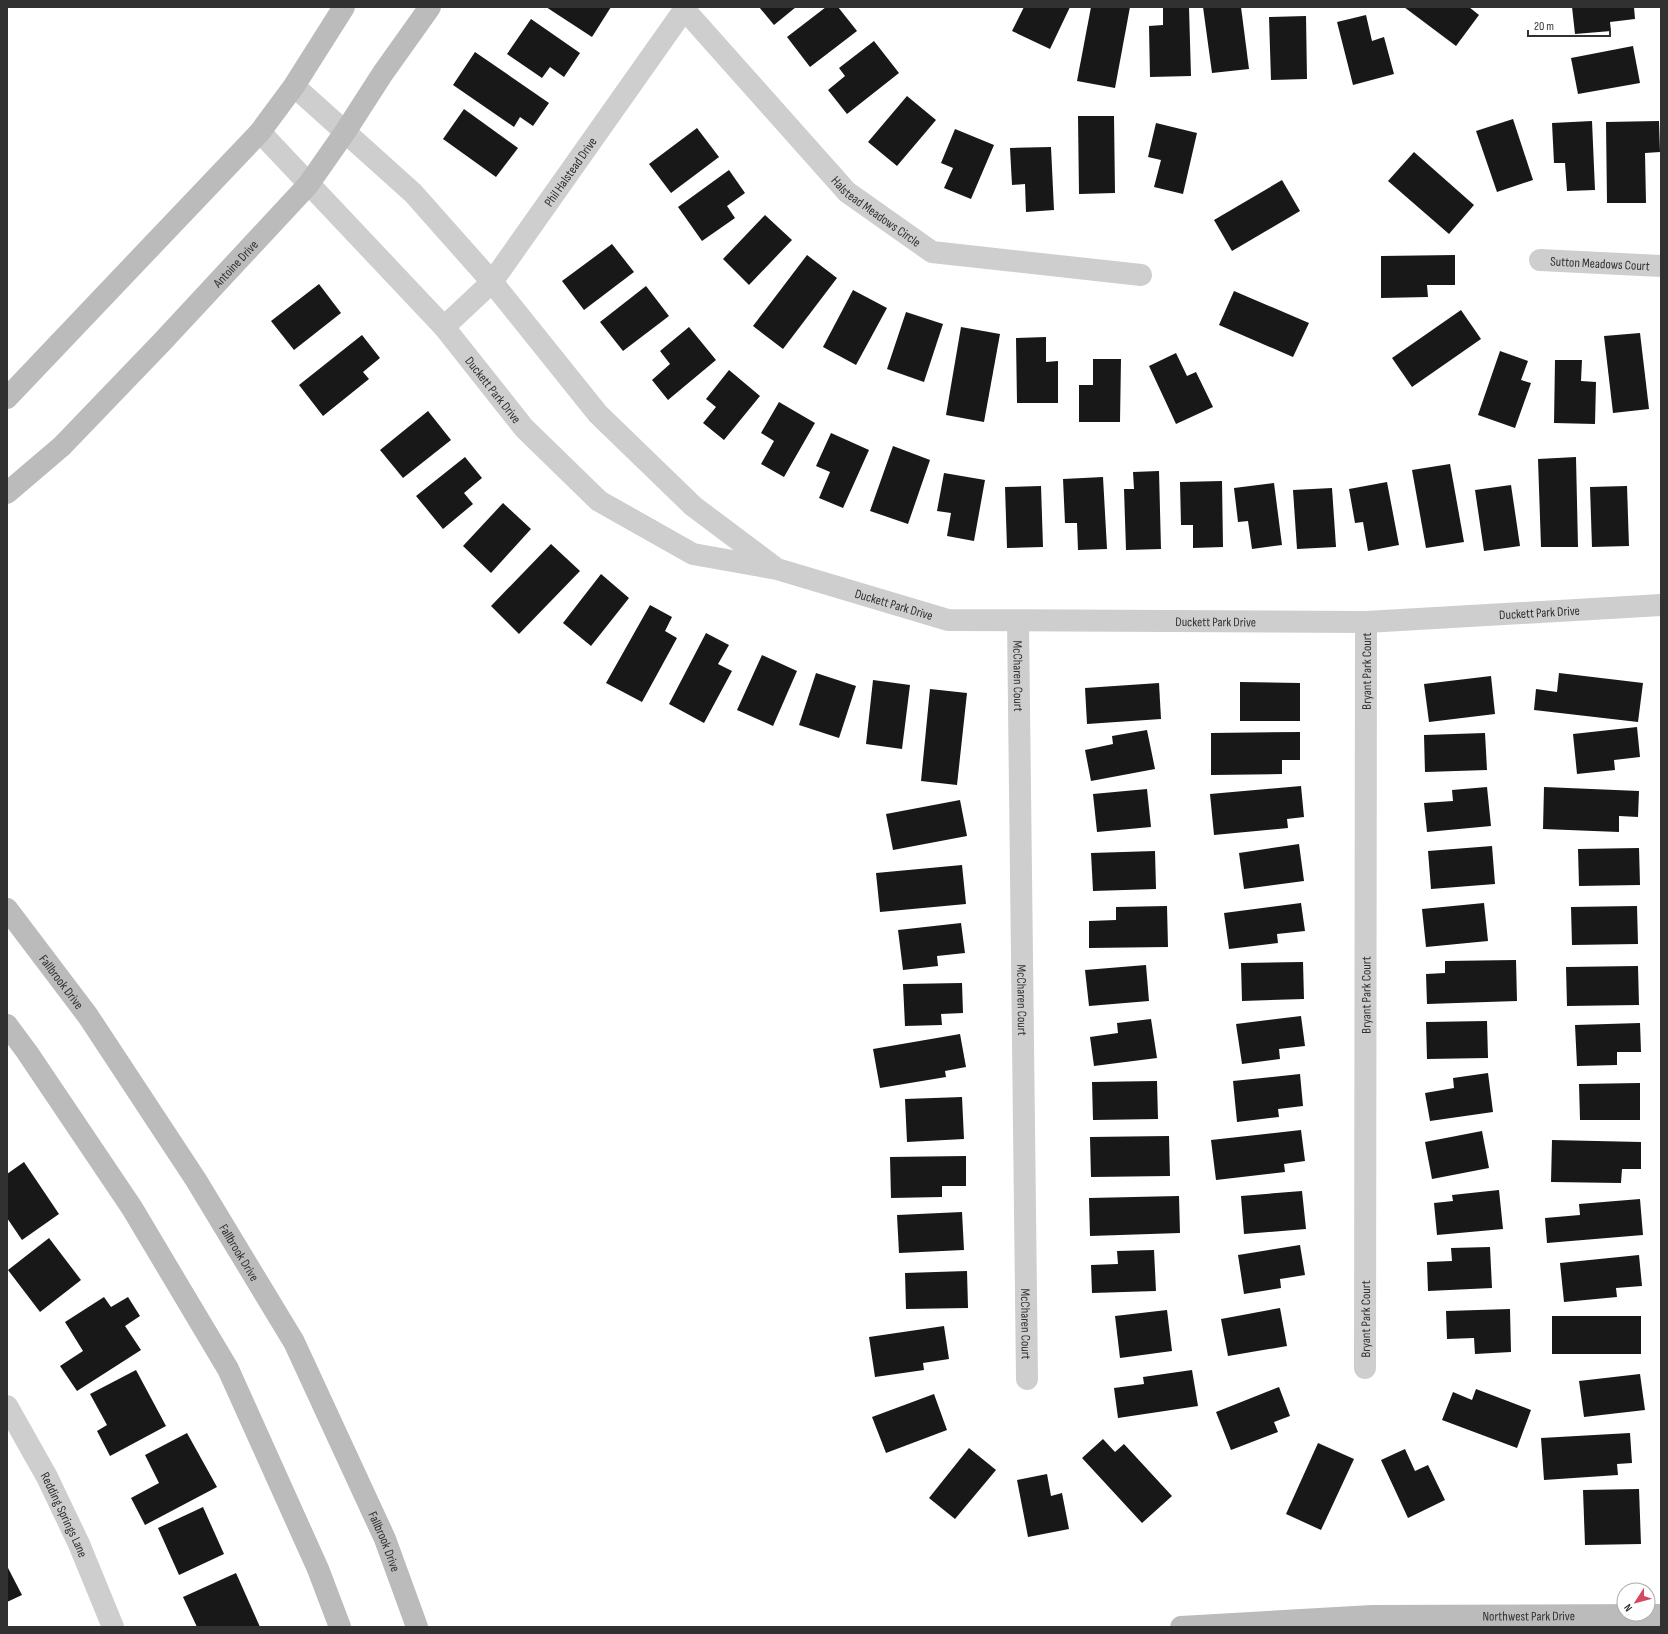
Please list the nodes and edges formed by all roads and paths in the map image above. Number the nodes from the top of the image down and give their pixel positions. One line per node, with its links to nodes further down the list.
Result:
1 (344, 7): 4 (main road)
2 (430, 7): 6 (main road, Antoine Drive)
3 (685, 8): 10 (street, Halstead Meadows Circle); 11 (street, Phil Halstead Drive)
4 (294, 86): 5 (main road); 6 (street, Duckett Park Drive)
5 (260, 132): 7 (street, Duckett Park Drive); 13 (main road)
6 (345, 132): 7 (main road, Antoine Drive); 11 (street, Duckett Park Drive)
7 (308, 185): 12 (street, Duckett Park Drive); 14 (main road, Antoine Drive)
8 (1540, 260): 9 (street, Sutton Meadows Court)
9 (1661, 266)
10 (1141, 275)
11 (492, 282): 12 (street, Phil Halstead Drive); 15 (street, Duckett Park Drive)
12 (444, 328): 15 (street, Duckett Park Drive)
13 (7, 398)
14 (7, 493)
15 (777, 570): 17 (street, Duckett Park Drive)
16 (1661, 605): 18 (street, Duckett Park Drive)
17 (1018, 621): 18 (street, Duckett Park Drive); 22 (street, McCharen Court)
18 (1366, 622): 21 (street, Bryant Park Court)
19 (7, 909): 28 (main road, Fallbrook Drive)
20 (7, 1025): 27 (main road)
21 (1365, 1368)
22 (1027, 1379)
23 (7, 1406): 26 (street, Redding Springs Lane)
24 (1661, 1615): 25 (main road, Northwest Park Drive)
25 (1372, 1622): 29 (main road, Northwest Park Drive)
26 (113, 1627)
27 (340, 1627)
28 (416, 1627)
29 (1181, 1627)

